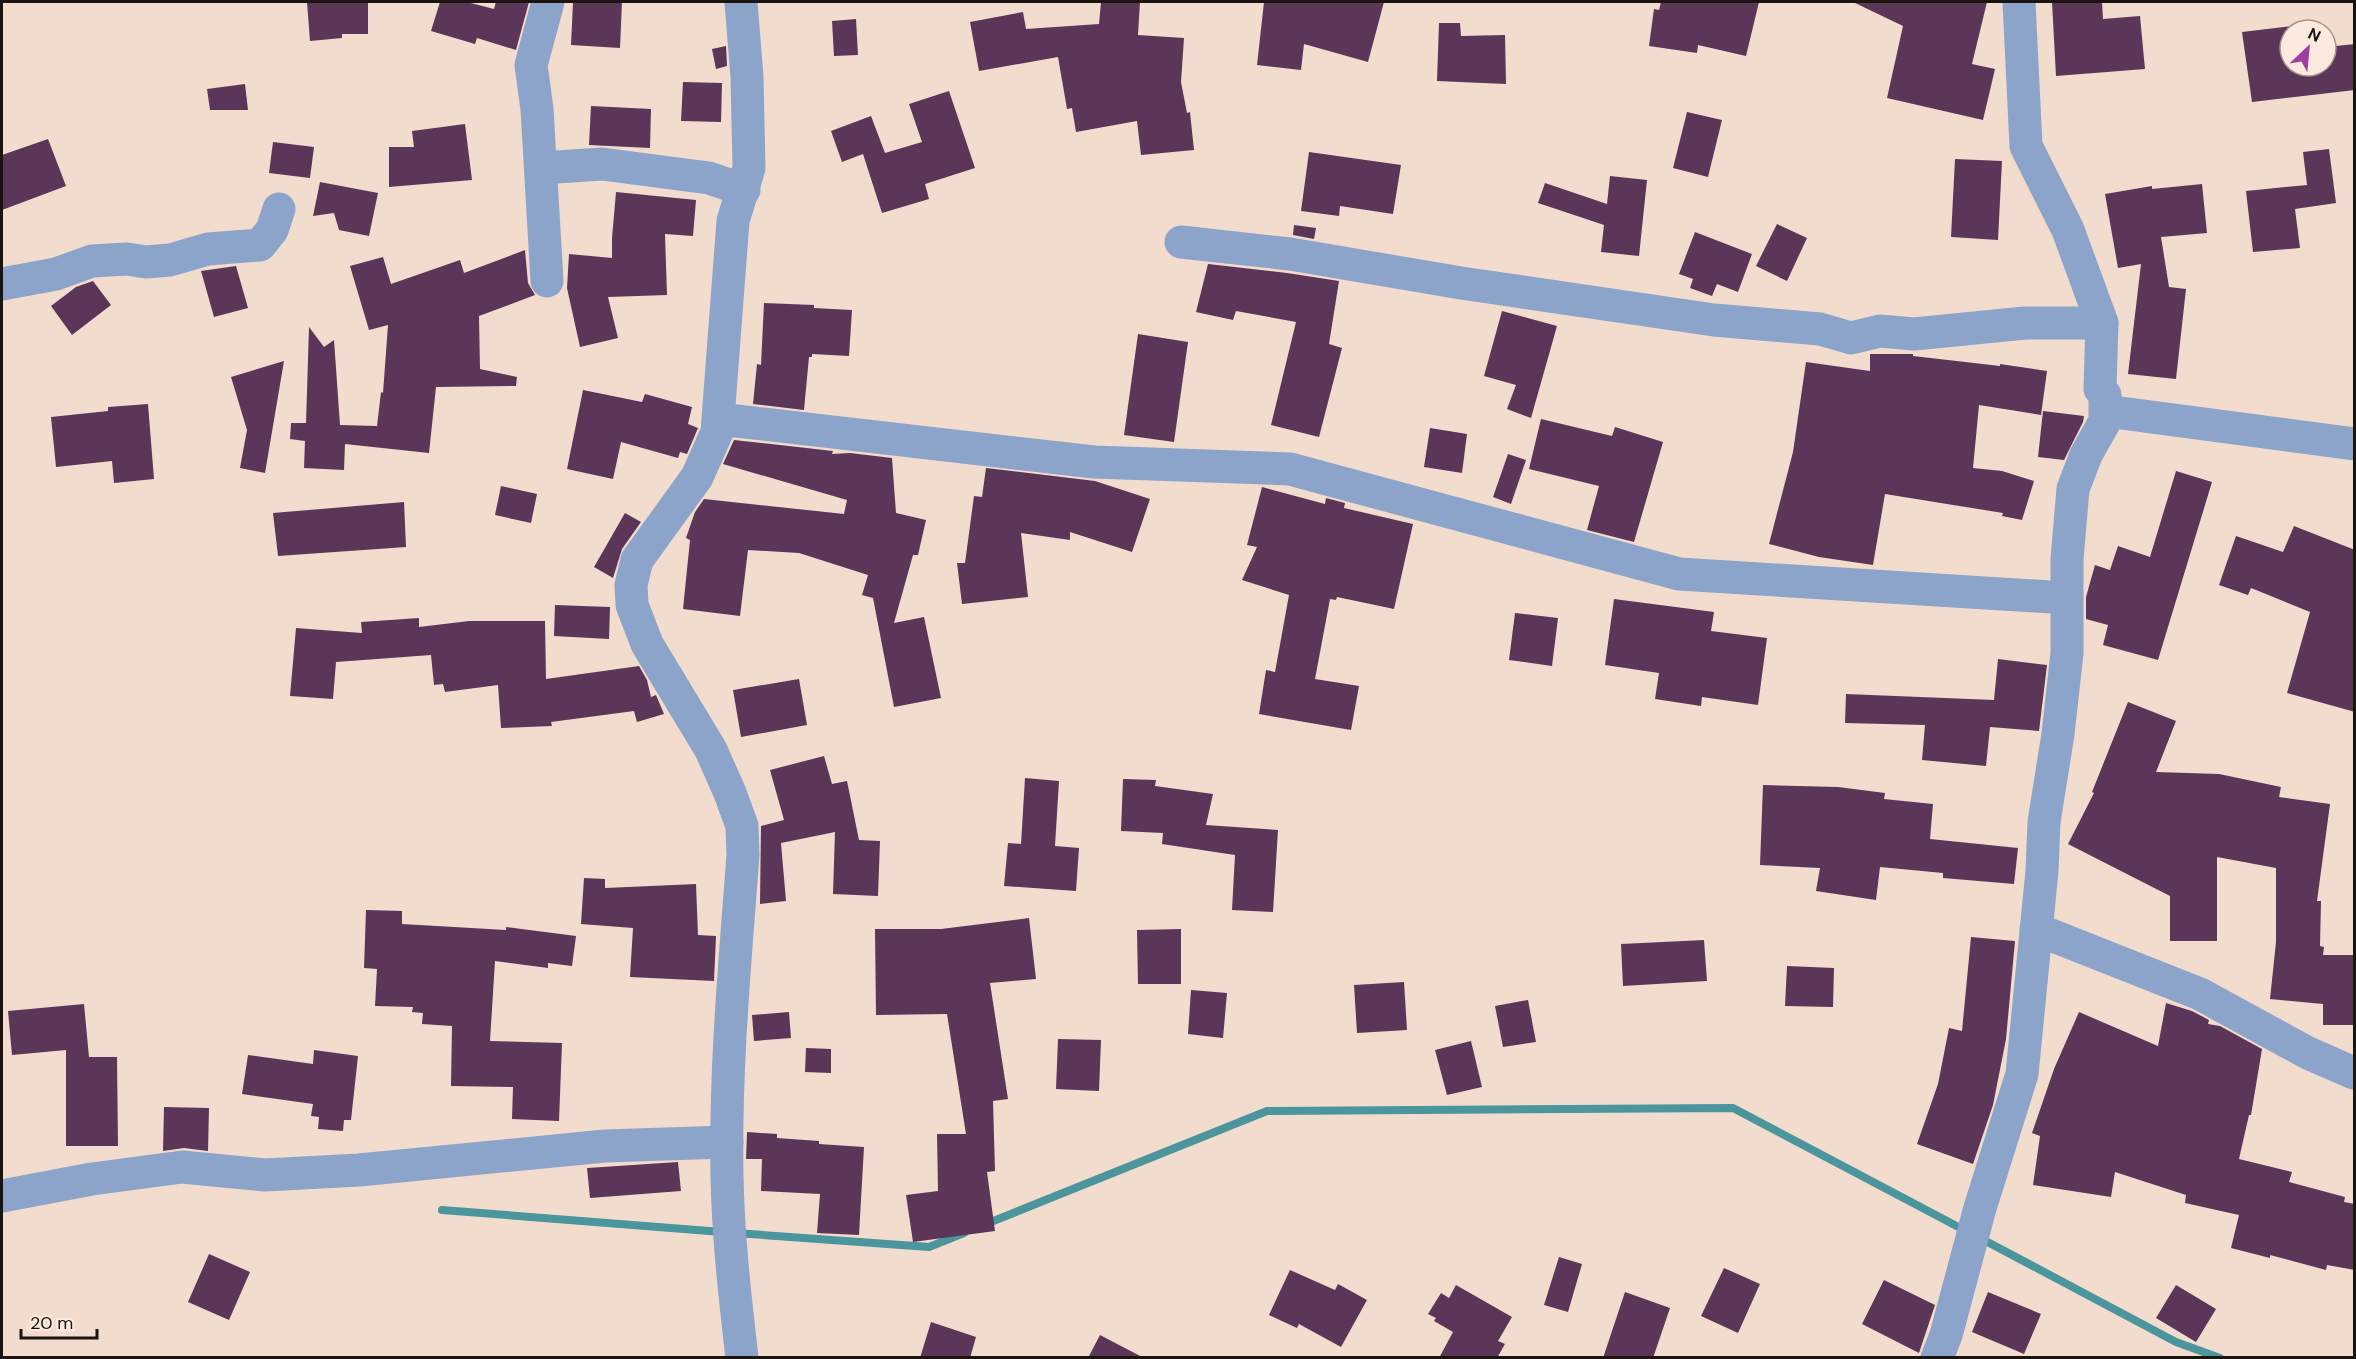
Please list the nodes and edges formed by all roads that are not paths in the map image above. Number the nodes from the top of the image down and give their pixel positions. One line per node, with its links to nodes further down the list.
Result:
1 (548, 2): 4 (street)
2 (741, 2): 5 (street)
3 (2019, 2): 10 (street)
4 (541, 168): 5 (street); 8 (street)
5 (744, 190): 12 (street)
6 (279, 209): 9 (street)
7 (1181, 242): 10 (street)
8 (547, 281)
9 (2, 284)
10 (2102, 323): 11 (street)
11 (2106, 411): 13 (street); 14 (street)
12 (719, 419): 14 (street); 17 (street)
13 (2355, 444)
14 (2067, 598): 15 (street)
15 (2036, 929): 16 (street); 20 (street)
16 (2355, 1073)
17 (727, 1142): 18 (street); 19 (street)
18 (2, 1196)
19 (742, 1358)
20 (1937, 1358)

